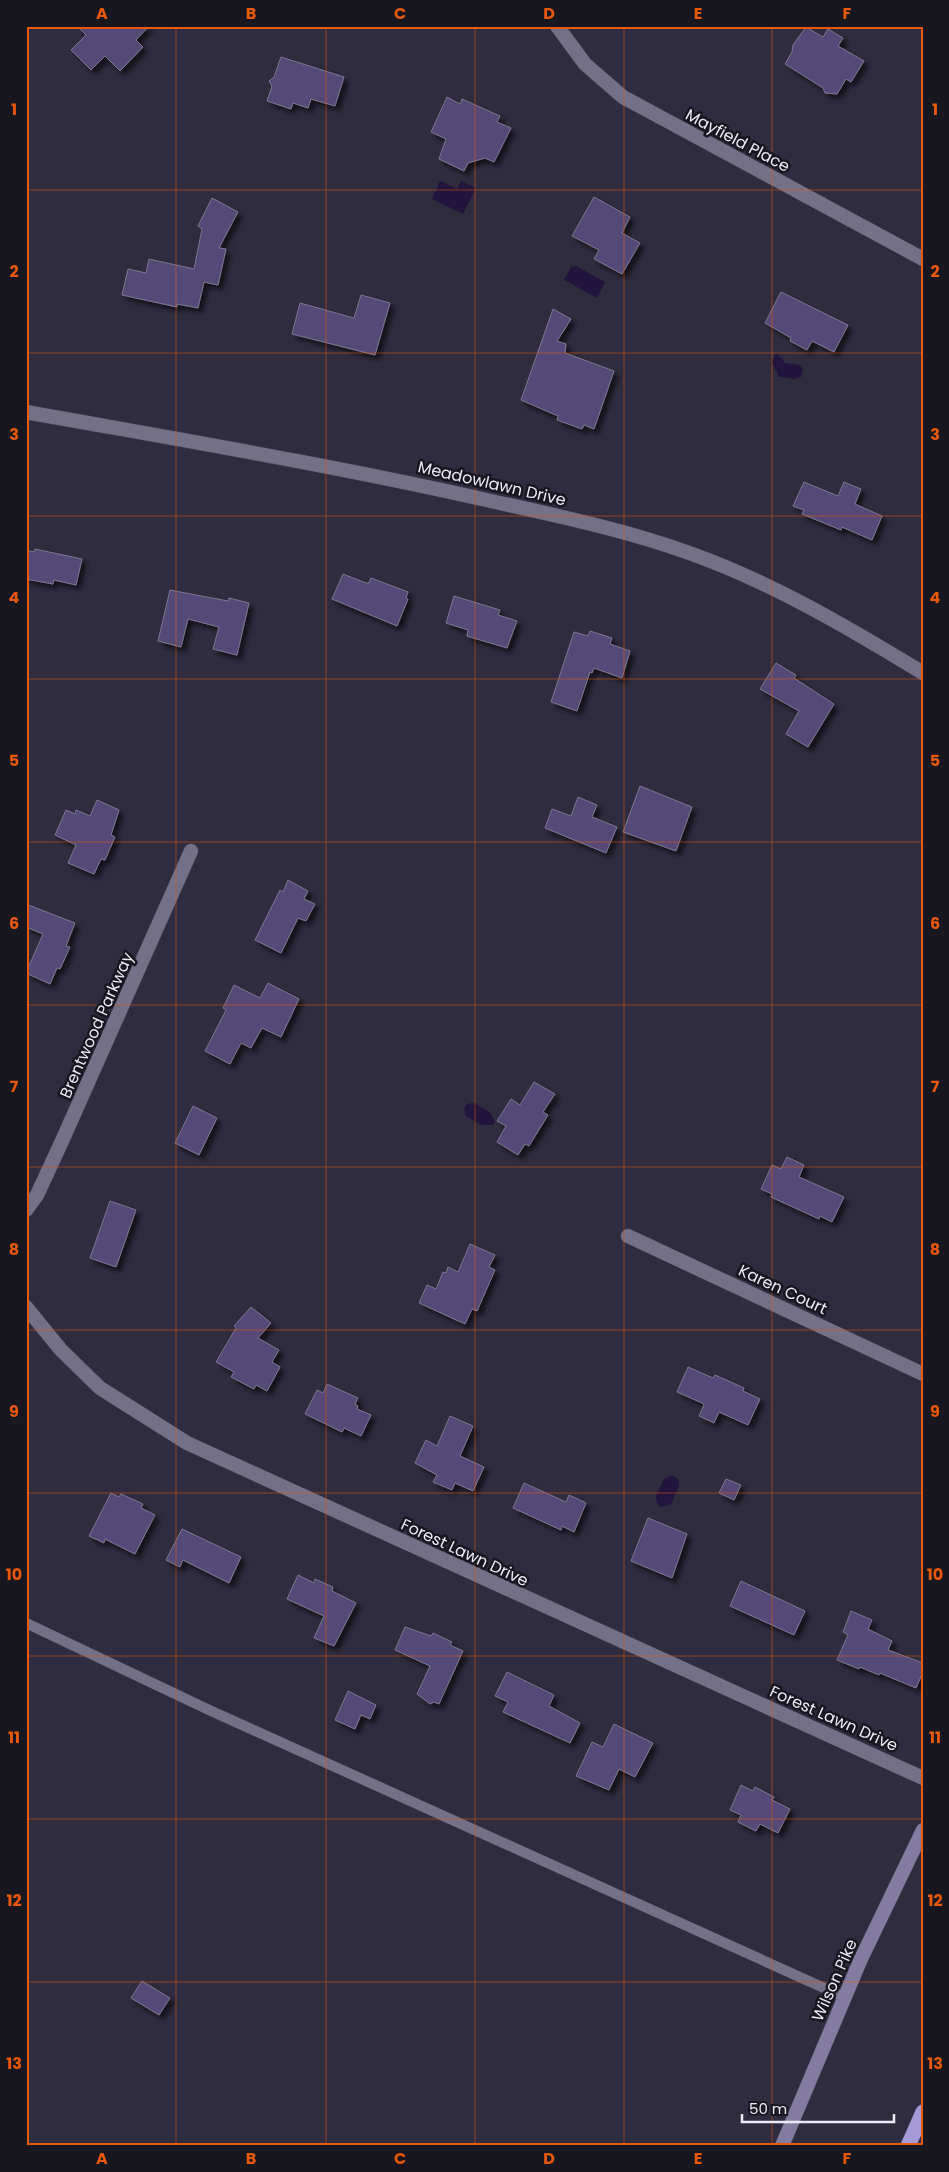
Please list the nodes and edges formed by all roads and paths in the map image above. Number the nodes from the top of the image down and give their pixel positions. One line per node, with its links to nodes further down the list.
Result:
1 (557, 26): 2 (street, Mayfield Place)
2 (923, 259)
3 (26, 412): 4 (street, Meadowlawn Drive)
4 (923, 673)
5 (191, 851): 6 (street, Brentwood Parkway)
6 (26, 1210)
7 (628, 1236): 9 (street, Karen Court)
8 (26, 1307): 11 (street, Forest Lawn Drive)
9 (923, 1374)
10 (26, 1623): 13 (lane)
11 (923, 1778)
12 (923, 1830): 13 (main road, Wilson Pike)
13 (844, 1997): 15 (main road, Wilson Pike)
14 (923, 2112): 16 (highway)
15 (782, 2146)
16 (908, 2146)

